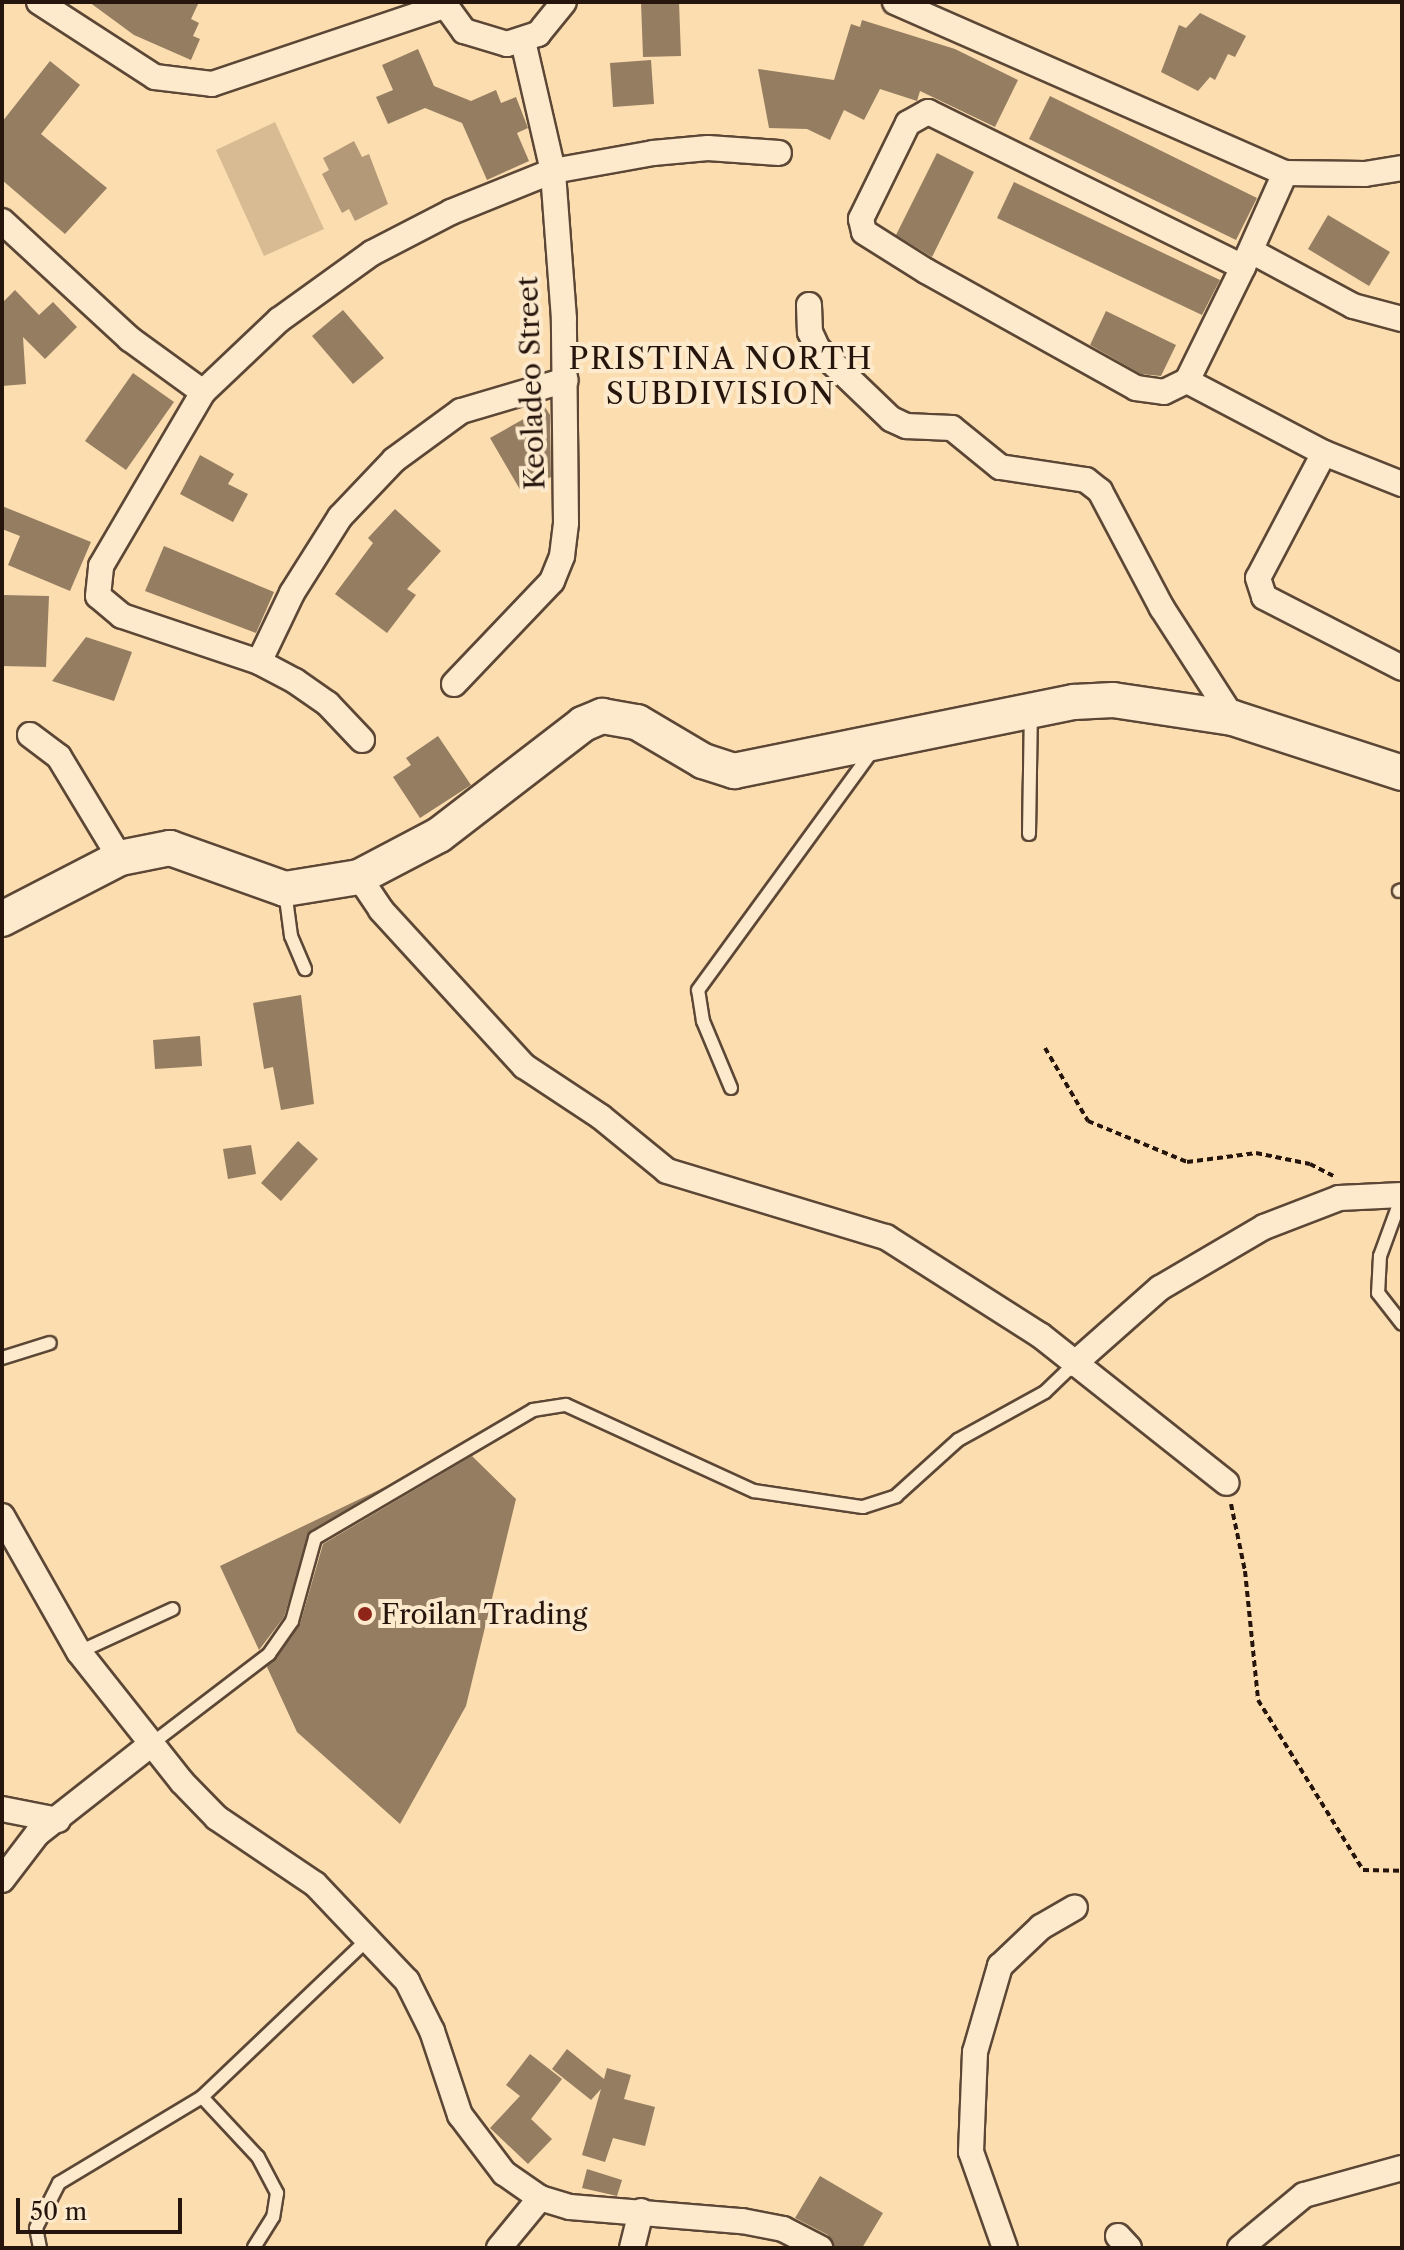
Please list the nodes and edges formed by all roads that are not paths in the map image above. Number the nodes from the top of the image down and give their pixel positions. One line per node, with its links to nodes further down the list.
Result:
1 (39, 2): 4 (street)
2 (564, 2): 5 (street)
3 (895, 2): 9 (street)
4 (443, 4): 5 (street)
5 (523, 41): 8 (street, Keoladeo Street)
6 (779, 153): 8 (street)
7 (1402, 168): 9 (street)
8 (553, 171): 14 (street, Keoladeo Street); 16 (street)
9 (1285, 173): 11 (street)
10 (2, 221): 16 (street)
11 (1247, 259): 13 (street); 15 (street); 15 (street)
12 (809, 305): 23 (street)
13 (1402, 319)
14 (566, 380): 19 (street); 21 (street, Keoladeo Street)
15 (1187, 381): 17 (street)
16 (203, 392): 19 (street)
17 (1324, 453): 18 (street); 20 (street)
18 (1402, 484)
19 (259, 662): 25 (street)
20 (1402, 668)
21 (454, 684)
22 (1031, 710): 23 (street); 26 (street); 28 (lane)
23 (1233, 718): 27 (street)
24 (30, 735): 29 (street)
25 (362, 740)
26 (878, 742): 30 (street); 34 (lane)
27 (1402, 773)
28 (1029, 834)
29 (120, 858): 31 (street); 32 (street)
30 (359, 877): 31 (street); 39 (street)
31 (284, 888): 33 (lane)
32 (3, 917)
33 (305, 969)
34 (731, 1088)
35 (1402, 1196): 36 (lane); 39 (street)
36 (1402, 1324)
37 (50, 1343): 38 (lane)
38 (2, 1358)
39 (1074, 1364): 40 (street); 44 (lane)
40 (1227, 1483)
41 (2, 1516): 43 (street)
42 (173, 1609): 43 (lane)
43 (79, 1652): 44 (street)
44 (150, 1745): 46 (street); 49 (street)
45 (2, 1809): 46 (street)
46 (58, 1820): 47 (street)
47 (2, 1880)
48 (1075, 1907): 59 (street)
49 (370, 1937): 50 (lane); 52 (street)
50 (202, 2097): 54 (lane); 55 (lane)
51 (1402, 2168): 60 (street)
52 (540, 2198): 53 (street); 56 (street)
53 (641, 2211): 57 (street); 58 (street)
54 (40, 2248)
55 (254, 2248)
56 (499, 2248)
57 (632, 2248)
58 (820, 2248)
59 (1005, 2248)
60 (1240, 2248)

